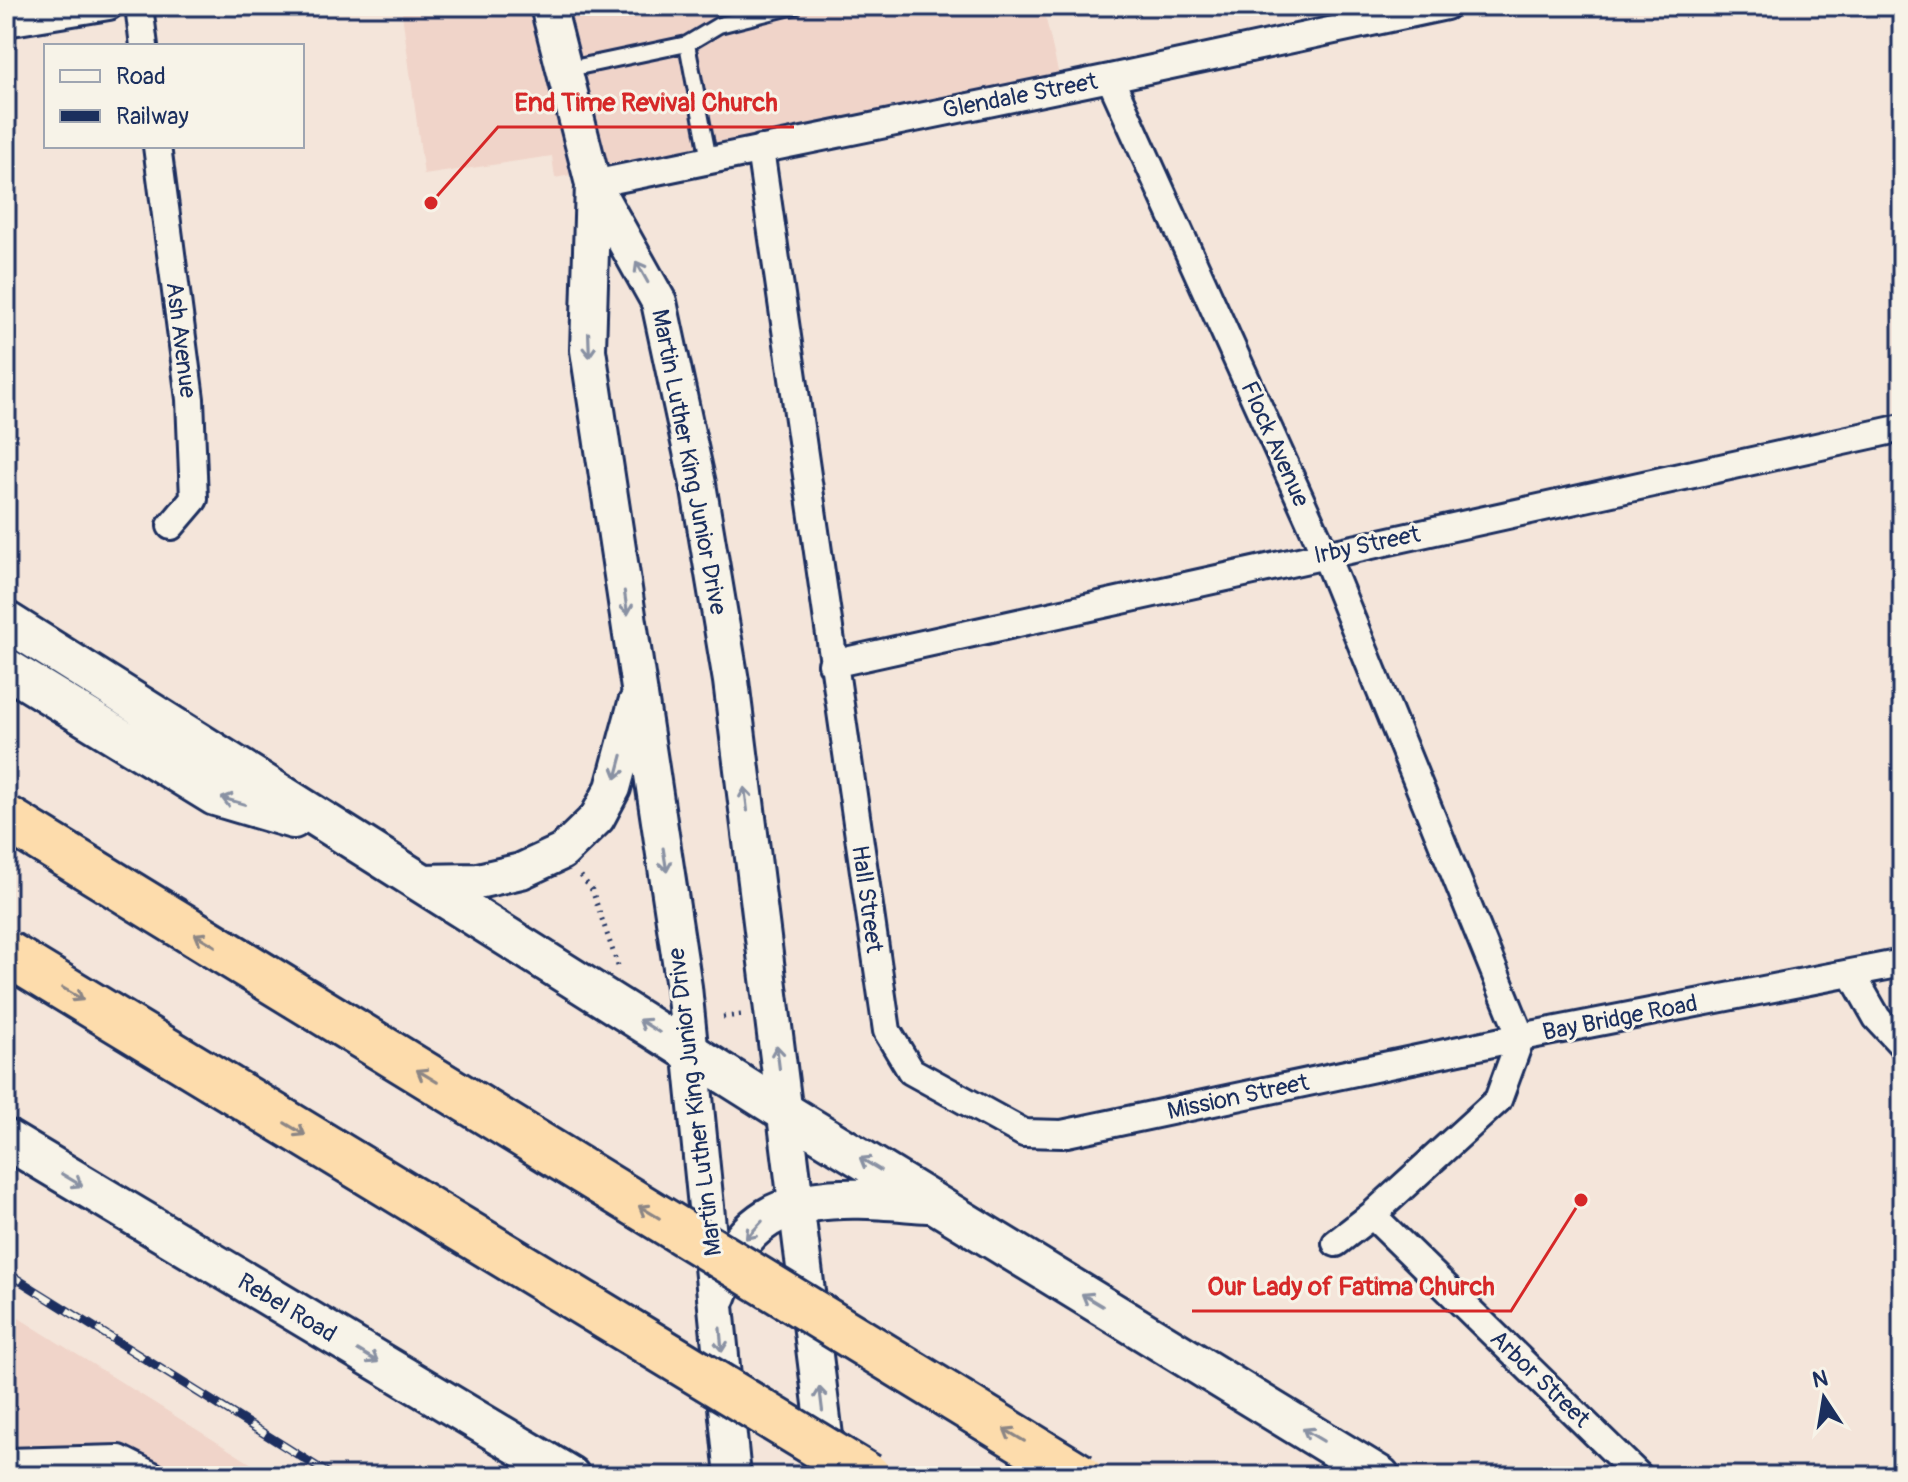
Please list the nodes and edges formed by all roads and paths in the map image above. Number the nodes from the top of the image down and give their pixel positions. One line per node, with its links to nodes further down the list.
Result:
1 (109, 6): 6 (street)
2 (139, 6): 7 (street)
3 (548, 6): 9 (street)
4 (795, 6): 8 (lane)
5 (1446, 6): 10 (street, Glendale Street)
6 (6, 23)
7 (144, 44)
8 (687, 44): 9 (lane); 13 (lane)
9 (564, 70): 14 (street)
10 (1110, 78): 12 (street, Glendale Street); 17 (street, Flock Avenue)
11 (157, 148): 16 (street, Ash Avenue)
12 (760, 149): 13 (street, Glendale Street); 19 (street, Hall Street)
13 (709, 160): 14 (street, Glendale Street)
14 (593, 184): 21 (street, Martin Luther King Junior Drive, one-way to 21); 34 (street, Martin Luther King Junior Drive, one-way to 14)
15 (1902, 428): 17 (street, Irby Street)
16 (171, 526)
17 (1325, 554): 19 (street, Irby Street); 30 (street, Flock Avenue)
18 (6, 621): 23 (main road)
19 (832, 664): 33 (street, Hall Street)
20 (6, 668): 23 (main road, one-way to 20)
21 (639, 691): 25 (street, one-way to 25); 32 (street, Martin Luther King Junior Drive, one-way to 32)
22 (6, 818): 49 (highway, one-way to 22, bridge)
23 (335, 830): 25 (main road)
24 (575, 869): 28 (path)
25 (420, 882): 32 (main road, one-way to 25)
26 (6, 953): 40 (highway, one-way to 40, bridge)
27 (1902, 963): 29 (street, Bay Bridge Road)
28 (618, 968)
29 (1852, 974): 30 (street, Bay Bridge Road); 31 (street)
30 (1521, 1037): 33 (street, Mission Street); 38 (street, Bay Bridge Road)
31 (1902, 1045)
32 (691, 1051): 34 (main road); 41 (street, Martin Luther King Junior Drive)
33 (962, 1099)
34 (785, 1112): 36 (main road, one-way to 34); 37 (street, Martin Luther King Junior Drive)
35 (6, 1139): 44 (main road, Rebel Road, one-way to 44)
36 (935, 1204): 37 (main road); 50 (main road, one-way to 36)
37 (795, 1205): 41 (main road, one-way to 41); 47 (street, Martin Luther King Junior Drive, one-way to 37)
38 (1372, 1215): 39 (street, Bay Bridge Road); 51 (street, Arbor Street)
39 (1336, 1243)
40 (489, 1247): 46 (highway, bridge); 48 (highway, bridge)
41 (717, 1296): 45 (street, Martin Luther King Junior Drive, one-way to 45)
42 (6, 1462): 43 (street)
43 (153, 1476)
44 (570, 1476)
45 (733, 1476)
46 (819, 1476)
47 (830, 1476)
48 (868, 1476)
49 (1080, 1476)
50 (1380, 1476)
51 (1639, 1476)

